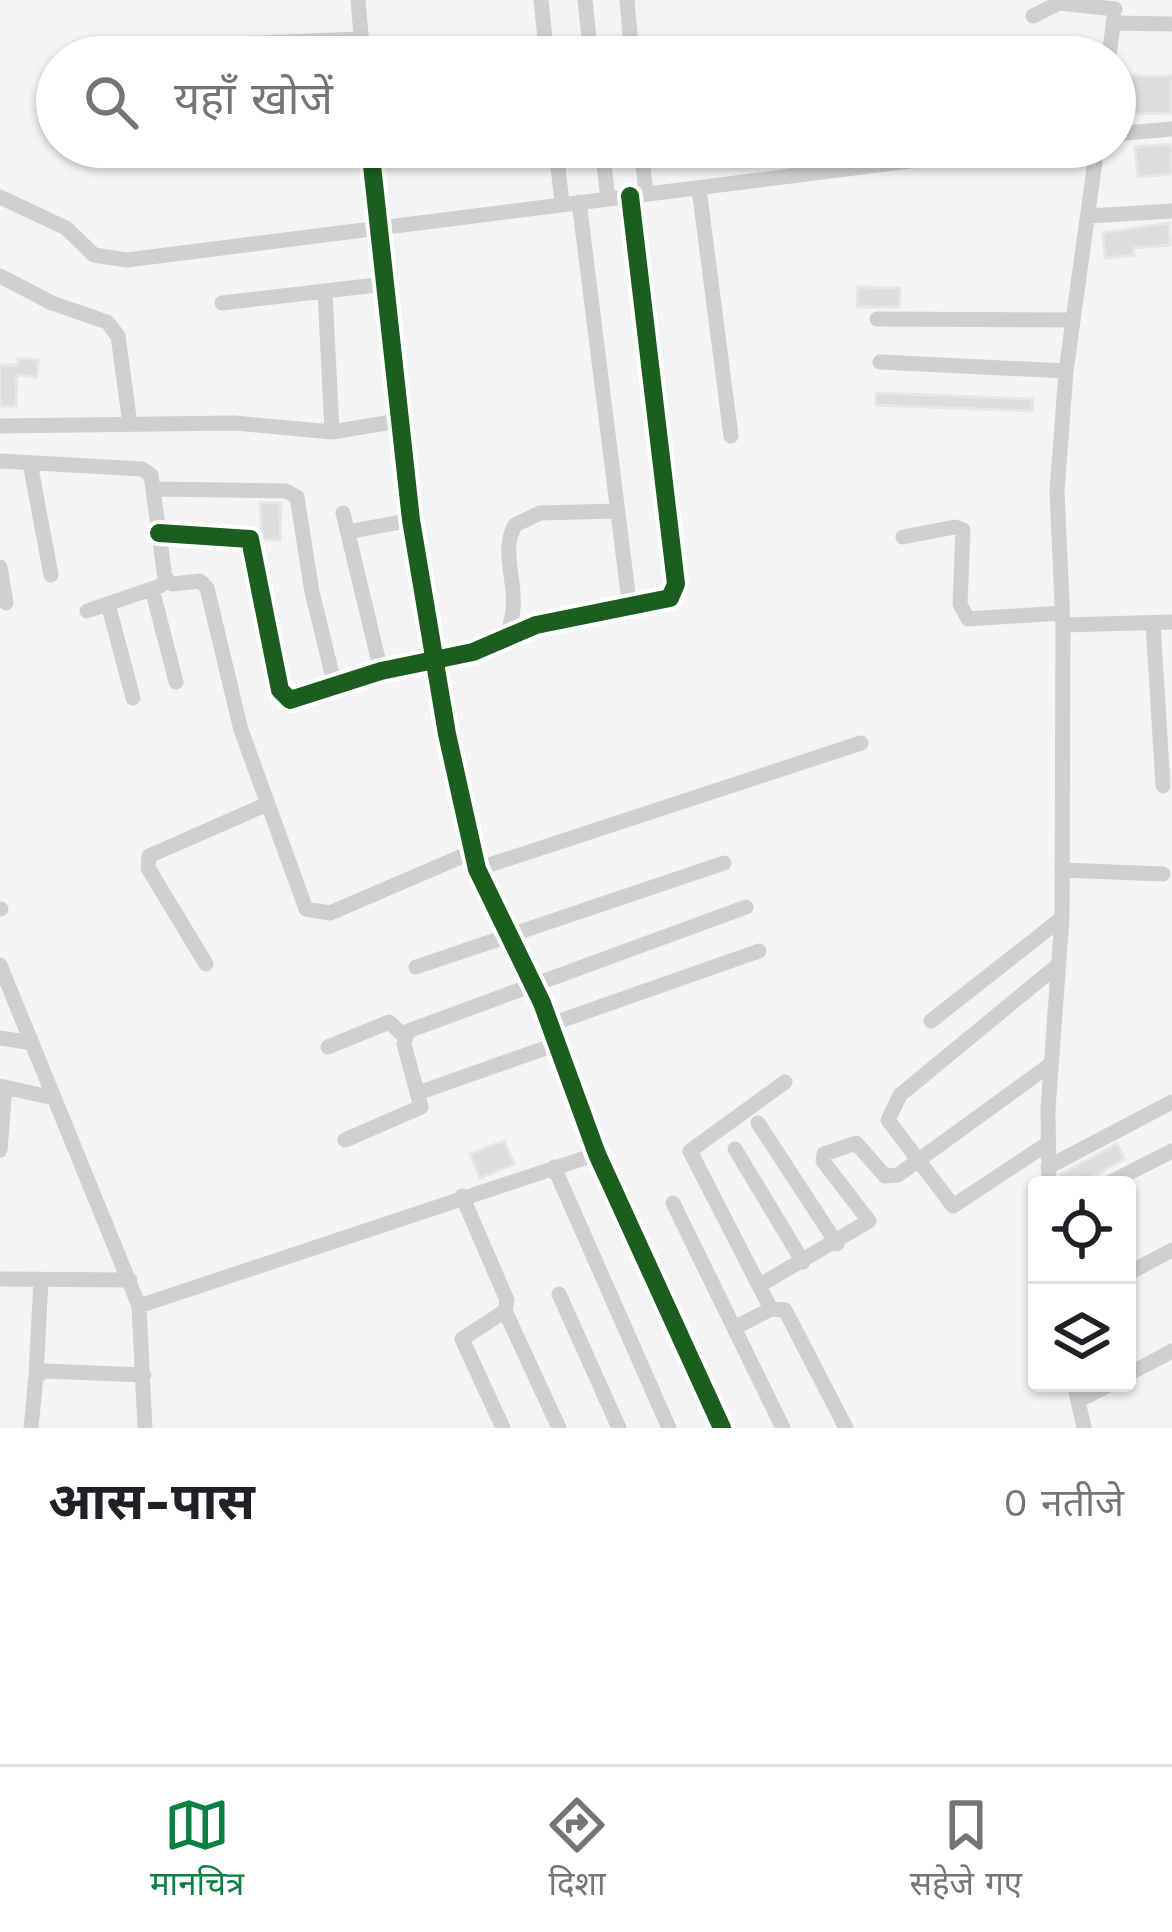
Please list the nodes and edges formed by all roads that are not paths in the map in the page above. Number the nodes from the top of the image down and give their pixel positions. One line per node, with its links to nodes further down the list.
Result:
1 (358, 0): 8 (street)
2 (541, 0): 9 (street)
3 (585, 0): 10 (street)
4 (627, 0): 11 (street)
5 (1114, 11): 6 (street); 7 (street)
6 (1034, 16)
7 (1172, 24)
8 (361, 36)
9 (545, 36)
10 (589, 36)
11 (630, 36)
12 (1172, 129): 13 (street)
13 (1136, 132)
14 (372, 168): 27 (street)
15 (561, 168): 24 (street)
16 (604, 168): 23 (street)
17 (640, 168): 21 (street)
18 (860, 168): 20 (street)
19 (1094, 168): 26 (street)
20 (699, 189): 21 (street); 40 (street)
21 (638, 194): 23 (street); 55 (street)
22 (0, 197): 27 (street)
23 (608, 199): 24 (street)
24 (570, 203): 27 (street); 44 (street)
25 (1172, 211): 26 (street)
26 (1088, 216): 33 (street)
27 (377, 228): 29 (street)
28 (0, 276): 37 (street)
29 (385, 284): 30 (street); 36 (street)
30 (325, 291): 31 (street); 39 (street)
31 (221, 303)
32 (877, 319): 33 (street)
33 (1073, 320): 35 (street)
34 (880, 362): 35 (street)
35 (1066, 371): 57 (street)
36 (398, 421): 39 (street); 46 (street)
37 (130, 424): 38 (street); 39 (street)
38 (0, 426)
39 (332, 432)
40 (730, 436)
41 (0, 461): 42 (street)
42 (30, 463): 43 (street); 51 (street)
43 (154, 488): 48 (street); 64 (street)
44 (617, 511): 55 (street); 60 (street)
45 (343, 513): 47 (street)
46 (411, 520): 47 (street); 61 (street)
47 (347, 532): 62 (street)
48 (159, 533): 52 (street); 64 (street)
49 (903, 537): 57 (street)
50 (0, 567): 53 (street)
51 (51, 575)
52 (160, 586): 54 (street); 63 (street); 68 (street)
53 (7, 603)
54 (108, 604): 56 (street); 65 (street)
55 (630, 609): 60 (street)
56 (87, 611)
57 (1063, 619): 59 (street); 71 (street)
58 (1172, 622): 59 (street)
59 (1153, 623): 67 (street)
60 (508, 635): 61 (street)
61 (434, 658): 62 (street); 69 (street)
62 (381, 671): 64 (street)
63 (176, 682)
64 (335, 686)
65 (133, 698)
66 (861, 743): 69 (street)
67 (1163, 786)
68 (265, 805): 69 (street); 77 (street)
69 (474, 861): 75 (street)
70 (724, 863): 75 (street)
71 (1062, 870): 72 (street); 74 (street)
72 (1163, 874)
73 (746, 907): 81 (street)
74 (1062, 918): 78 (street); 83 (street)
75 (509, 939): 80 (street); 81 (street)
76 (759, 951): 84 (street)
77 (206, 964)
78 (1058, 964): 90 (street); 103 (street)
79 (0, 965): 82 (street)
80 (416, 967)
81 (533, 985): 84 (street); 85 (street)
82 (6, 992): 87 (street)
83 (931, 1021)
84 (551, 1024): 88 (street)
85 (404, 1036): 89 (street); 93 (street)
86 (0, 1038): 87 (street)
87 (32, 1043): 94 (street)
88 (557, 1044): 93 (street); 102 (street)
89 (328, 1047)
90 (1051, 1064): 98 (street); 103 (street)
91 (785, 1082): 117 (street)
92 (3, 1086): 94 (street); 100 (street)
93 (418, 1093): 97 (street)
94 (54, 1098): 116 (street)
95 (1172, 1102): 105 (street)
96 (758, 1123): 110 (street)
97 (345, 1140)
98 (1047, 1144): 103 (street); 105 (street)
99 (735, 1149): 112 (street)
100 (0, 1150)
101 (1172, 1151): 107 (street)
102 (597, 1154): 104 (street); 136 (street)
103 (916, 1163): 110 (street)
104 (554, 1167): 108 (street); 135 (street)
105 (1048, 1167): 106 (street)
106 (1048, 1176)
107 (1123, 1176)
108 (462, 1196): 119 (street); 121 (street)
109 (673, 1203): 122 (street)
110 (837, 1244): 112 (street)
111 (1172, 1250): 113 (street)
112 (803, 1262): 117 (street)
113 (1136, 1269)
114 (0, 1279): 115 (street)
115 (40, 1280): 116 (street); 126 (street)
116 (130, 1280): 119 (street)
117 (760, 1285): 120 (street)
118 (560, 1294): 134 (street)
119 (139, 1306): 125 (street)
120 (771, 1310): 122 (street); 138 (street)
121 (505, 1312): 132 (street); 133 (street)
122 (736, 1327): 137 (street)
123 (1172, 1351): 124 (street)
124 (1136, 1370)
125 (144, 1375): 126 (street); 131 (street)
126 (36, 1376): 130 (street)
127 (1076, 1392): 129 (street)
128 (1095, 1392): 129 (street)
129 (1078, 1401): 139 (street)
130 (31, 1428)
131 (145, 1428)
132 (503, 1428)
133 (559, 1428)
134 (619, 1428)
135 (669, 1428)
136 (722, 1428)
137 (783, 1428)
138 (845, 1428)
139 (1084, 1428)

